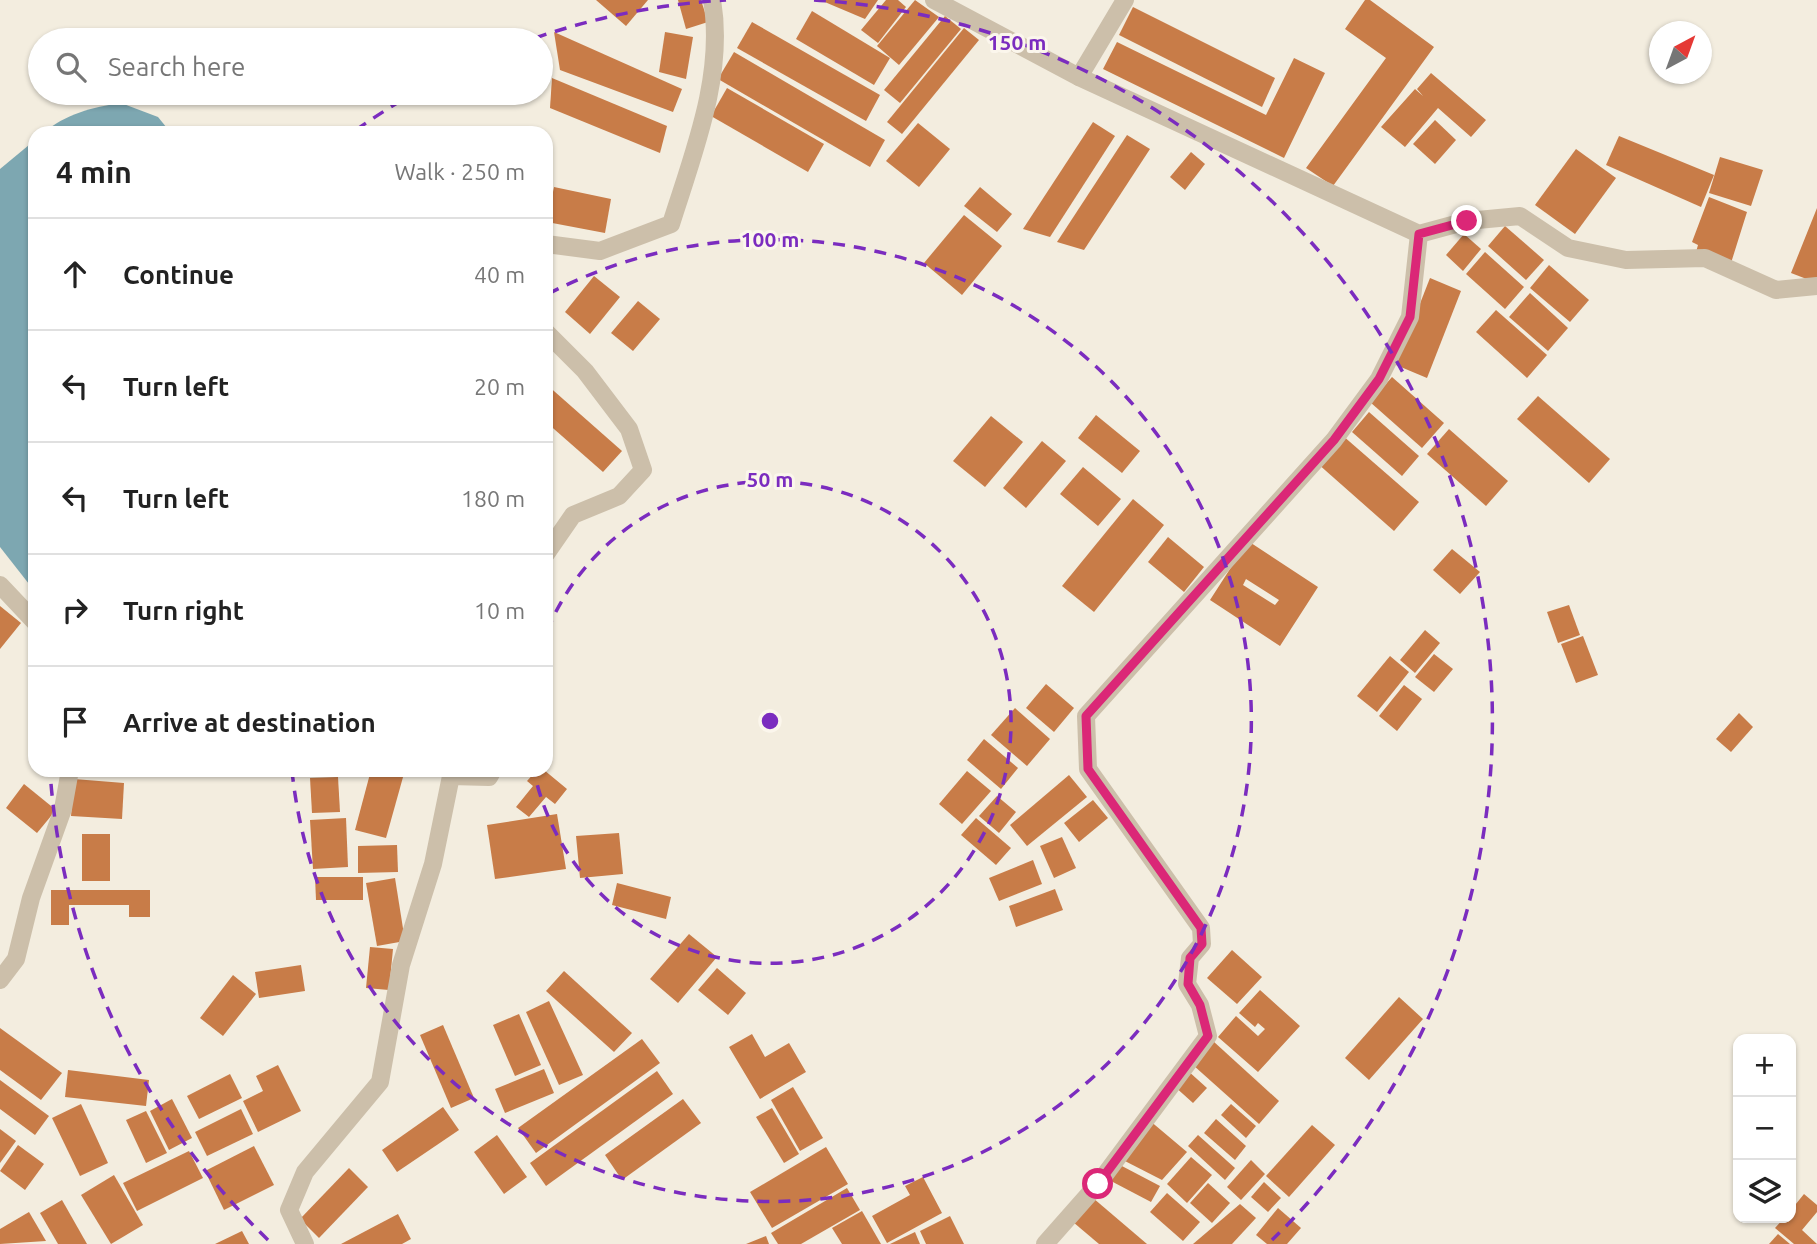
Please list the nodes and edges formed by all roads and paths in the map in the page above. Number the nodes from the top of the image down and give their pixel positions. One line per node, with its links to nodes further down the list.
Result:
1 (712, 0): 6 (street)
2 (934, 0): 4 (street)
3 (1125, 0): 4 (street)
4 (1079, 77): 5 (street)
5 (1419, 234): 7 (street); 16 (street)
6 (553, 245)
7 (1817, 286)
8 (553, 339): 9 (street)
9 (553, 544)
10 (0, 586): 11 (street)
11 (28, 615)
12 (69, 777): 14 (street)
13 (451, 777): 15 (street)
14 (0, 980)
15 (305, 1244)
16 (1045, 1244)

